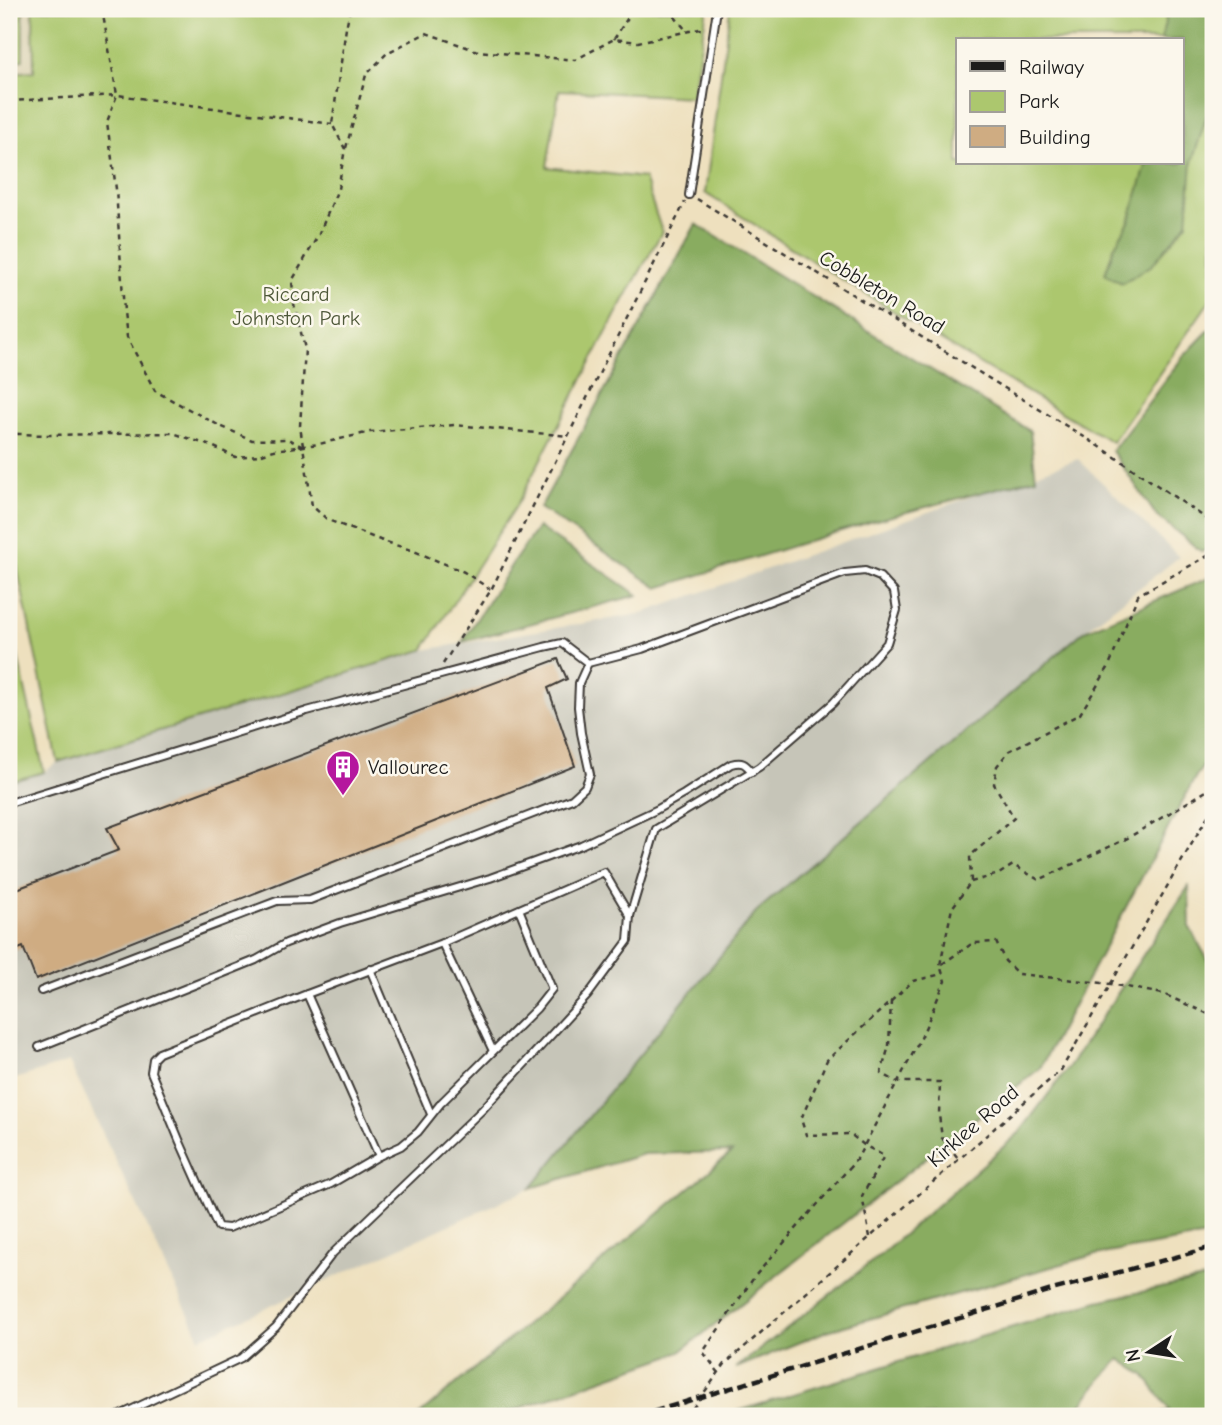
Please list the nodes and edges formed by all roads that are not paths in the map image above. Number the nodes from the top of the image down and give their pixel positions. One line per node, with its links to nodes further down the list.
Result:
1 (717, 9): 2 (lane)
2 (689, 195)
3 (588, 663): 4 (lane); 5 (lane); 10 (lane)
4 (752, 772): 7 (lane); 12 (lane)
5 (9, 803)
6 (519, 909): 7 (lane); 8 (lane); 13 (lane)
7 (630, 916): 16 (lane)
8 (442, 943): 9 (lane); 13 (lane)
9 (370, 969): 11 (lane); 14 (lane)
10 (40, 991)
11 (307, 994): 15 (lane); 15 (lane)
12 (39, 1047)
13 (493, 1051): 14 (lane)
14 (430, 1114): 15 (lane)
15 (379, 1156)
16 (118, 1416)

